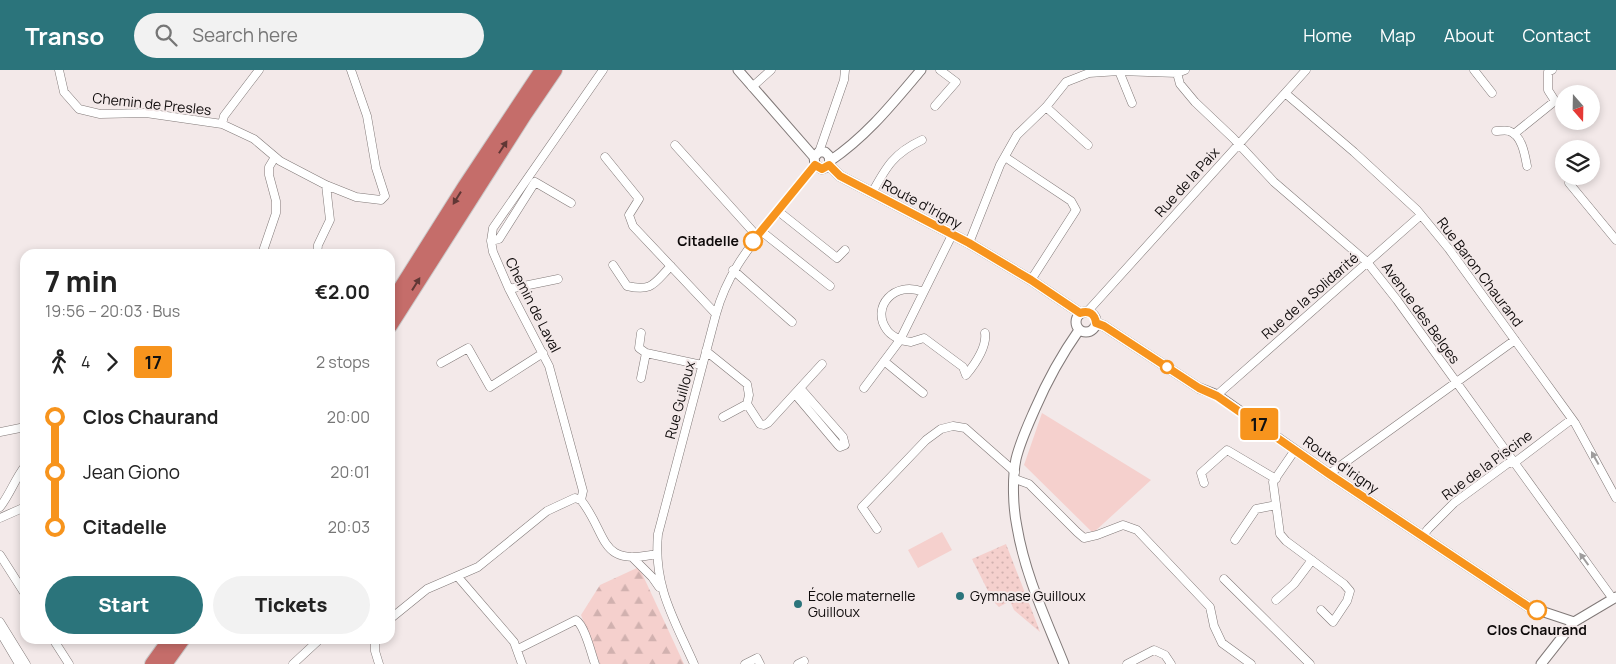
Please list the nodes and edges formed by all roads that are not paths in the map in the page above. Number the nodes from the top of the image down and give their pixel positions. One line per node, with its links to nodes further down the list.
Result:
1 (59, 70): 24 (street, Chemin de Presles)
2 (258, 70): 24 (street)
3 (351, 70): 37 (street, Chemin de Presles)
4 (542, 70): 60 (highway, one-way to 60)
5 (555, 70): 63 (highway, one-way to 5)
6 (603, 70): 46 (street)
7 (738, 70): 18 (street, Route d'Irigny)
8 (771, 70): 18 (street)
9 (845, 70): 34 (street, Rue Guilloux)
10 (921, 70): 35 (street)
11 (940, 70): 22 (street)
12 (1306, 70): 19 (street, Rue de la Paix)
13 (1474, 70): 20 (street)
14 (1552, 70): 26 (street)
15 (1120, 71): 16 (street); 21 (street); 23 (street)
16 (1153, 71): 17 (street)
17 (1181, 71): 30 (street, Avenue des Belges)
18 (752, 87): 34 (street, Route d'Irigny)
19 (1285, 93): 30 (street, Rue de la Paix); 42 (street, Rue Baron Chaurand)
20 (1492, 94)
21 (1132, 103)
22 (935, 106)
23 (1046, 107): 28 (street); 33 (street)
24 (222, 124): 31 (street, Chemin de Presles)
25 (1496, 131): 26 (street)
26 (1514, 134): 36 (street)
27 (922, 140): 39 (street)
28 (1088, 144)
29 (675, 145): 43 (street)
30 (1238, 145): 51 (street, Avenue des Belges); 61 (street, Rue de la Paix)
31 (275, 157): 37 (street, Chemin de Presles); 48 (street)
32 (605, 157): 53 (street)
33 (1005, 157): 47 (street); 56 (street)
34 (816, 158): 35 (street, Route d'Irigny); 35 (street); 41 (street, Rue Guilloux)
35 (829, 163): 39 (street, Route d'Irigny)
36 (1527, 166)
37 (326, 185): 49 (street)
38 (1570, 185): 45 (street)
39 (872, 193): 44 (street, Route d'Irigny)
40 (572, 203): 46 (street)
41 (778, 211): 43 (street, Rue Guilloux); 50 (street)
42 (1421, 215): 51 (street, Rue de la Solidarité); 70 (street, Rue Baron Chaurand)
43 (759, 234): 54 (street, Rue Guilloux); 57 (street)
44 (952, 235): 47 (street, Route d'Irigny); 59 (street)
45 (1616, 240)
46 (491, 242): 58 (street, Chemin de Laval)
47 (969, 243): 56 (street, Route d'Irigny)
48 (264, 249)
49 (318, 249)
50 (846, 250)
51 (1368, 262): 79 (street, Avenue des Belges); 83 (street, Rue de la Solidarité)
52 (613, 265): 53 (street)
53 (671, 266): 62 (street)
54 (733, 270): 62 (street, Rue Guilloux); 64 (street)
55 (558, 279): 58 (street)
56 (1031, 280): 61 (street, Route d'Irigny)
57 (830, 286)
58 (509, 289): 72 (street, Chemin de Laval)
59 (923, 292): 69 (street); 69 (street)
60 (395, 297)
61 (1084, 312): 65 (street); 66 (street)
62 (716, 314): 71 (street, Rue Guilloux)
63 (395, 318)
64 (792, 322)
65 (1096, 323): 66 (street); 83 (street, Route d'Irigny)
66 (1080, 330): 93 (street)
67 (641, 333): 73 (street)
68 (985, 333): 69 (street)
69 (900, 340): 74 (street)
70 (1515, 340): 79 (street); 86 (street, Rue Baron Chaurand)
71 (706, 350): 77 (street, Rue Guilloux); 84 (street)
72 (543, 353): 75 (street); 97 (street, Chemin de Laval)
73 (646, 353): 77 (street); 78 (street)
74 (884, 361): 80 (street); 82 (street)
75 (441, 363)
76 (822, 364): 81 (street)
77 (702, 365): 105 (street, Rue Guilloux)
78 (642, 378)
79 (1456, 382): 90 (street, Avenue des Belges); 92 (street)
80 (864, 388)
81 (798, 391): 81 (street); 84 (street)
82 (923, 393)
83 (1217, 396): 89 (street, Route d'Irigny)
84 (747, 404): 85 (street)
85 (723, 417)
86 (1572, 419): 90 (street, Rue de la Piscine); 96 (street, Rue Baron Chaurand, one-way to 86)
87 (20, 428): 88 (street)
88 (0, 432)
89 (1296, 450): 92 (street, Route d'Irigny); 94 (street)
90 (1513, 462): 103 (street, Rue de la Piscine); 113 (street, Avenue des Belges, one-way to 90)
91 (20, 472): 99 (street)
92 (1329, 474): 103 (street, Route d'Irigny)
93 (1015, 476): 102 (street); 138 (street); 141 (street)
94 (1276, 479): 95 (street); 98 (street)
95 (1204, 483)
96 (1616, 498)
97 (581, 500): 107 (street, Chemin de Laval); 109 (street)
98 (1276, 505): 104 (street); 108 (street)
99 (0, 507)
100 (20, 509): 101 (street)
101 (0, 518)
102 (877, 529)
103 (1422, 537): 118 (street, Route d'Irigny)
104 (1235, 540)
105 (656, 554): 107 (street, Chemin de Laval); 112 (street, Rue Guilloux)
106 (0, 555): 111 (street)
107 (632, 557): 112 (street, Chemin de Laval)
108 (1312, 560): 114 (street); 115 (street)
109 (458, 577): 116 (street); 125 (street)
110 (1224, 579): 142 (street)
111 (20, 586)
112 (662, 592): 135 (street, Rue Guilloux)
113 (1614, 598): 118 (street)
114 (1276, 600)
115 (1321, 610)
116 (395, 615)
117 (0, 622): 127 (street)
118 (1574, 622): 143 (street)
119 (0, 632): 126 (street)
120 (56, 644): 128 (street)
121 (166, 644): 129 (highway)
122 (179, 644): 130 (highway)
123 (315, 644): 131 (street)
124 (375, 644): 132 (street)
125 (518, 649): 133 (street); 134 (street)
126 (19, 664)
127 (26, 664)
128 (69, 664)
129 (152, 664)
130 (165, 664)
131 (293, 664)
132 (379, 664)
133 (522, 664)
134 (595, 664)
135 (694, 664)
136 (745, 664): 137 (street)
137 (760, 664)
138 (1064, 664)
139 (1127, 664): 140 (street)
140 (1172, 664)
141 (1251, 664)
142 (1310, 664)
143 (1541, 664)

